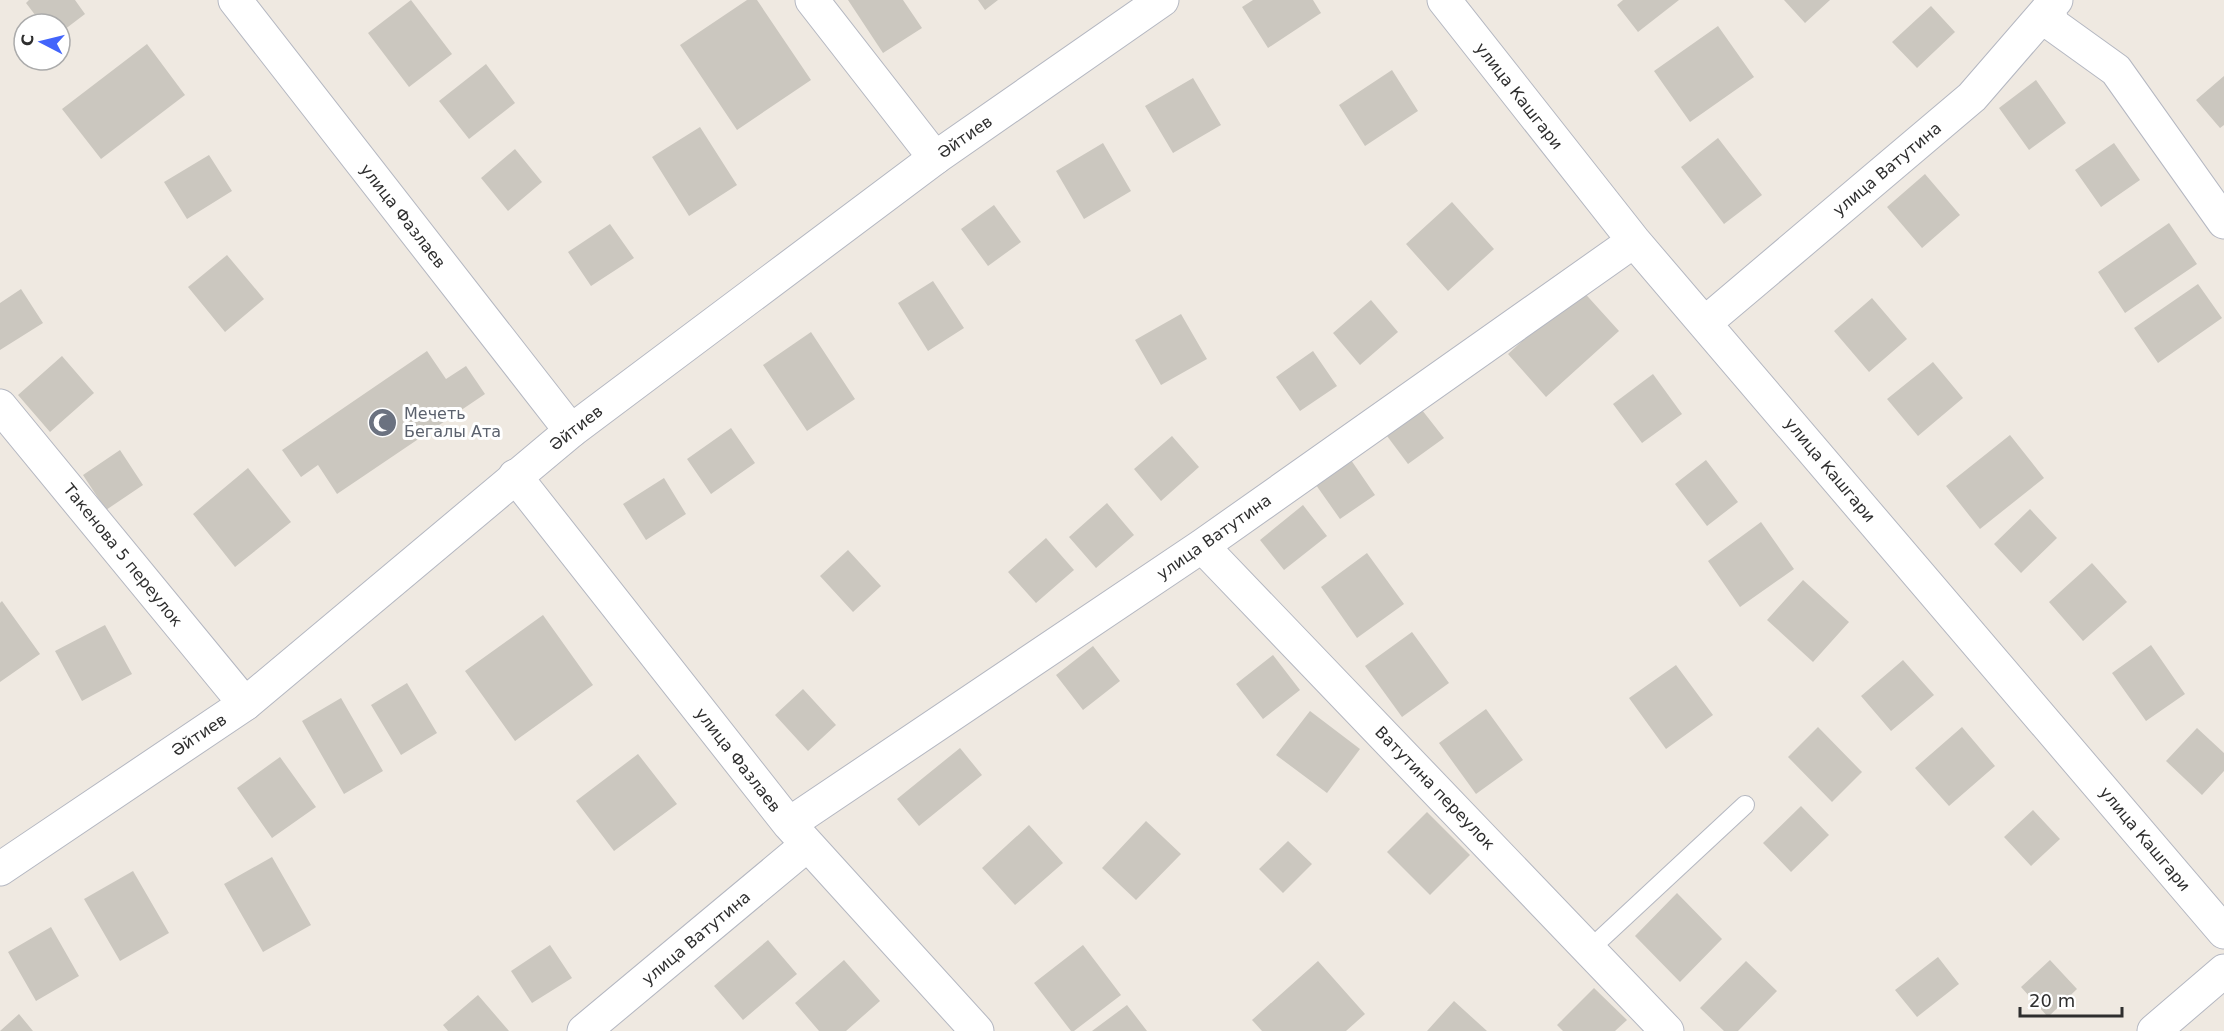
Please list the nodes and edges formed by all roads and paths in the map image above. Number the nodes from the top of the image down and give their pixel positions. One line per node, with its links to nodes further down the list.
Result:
1 (235, 0): 11 (street, улица Фазлаев)
2 (812, 0): 6 (street)
3 (1162, 0): 6 (street, Әйтиев)
4 (1444, 0): 8 (street, улица Кашгари)
5 (2048, 3): 7 (street); 9 (street, улица Ватутина)
6 (935, 158): 11 (street, Әйтиев)
7 (2224, 222)
8 (1634, 241): 9 (street, улица Кашгари); 13 (street, улица Ватутина)
9 (1705, 323): 18 (street, улица Кашгари)
10 (0, 406): 14 (street, Такенова 5 переулок)
11 (571, 431): 12 (street, Әйтиев)
12 (515, 476): 14 (street, Әйтиев); 16 (street, улица Фазлаев)
13 (1202, 546): 16 (street, улица Ватутина); 19 (street, Ватутина переулок)
14 (245, 704): 17 (street, Әйтиев)
15 (1745, 805): 19 (lane)
16 (798, 834): 21 (street, улица Ватутина); 22 (street, улица Фазлаев)
17 (0, 869)
18 (2224, 932)
19 (1590, 949): 23 (street, Ватутина переулок)
20 (2224, 971): 24 (street)
21 (584, 1031)
22 (977, 1031)
23 (1667, 1031)
24 (2154, 1031)

